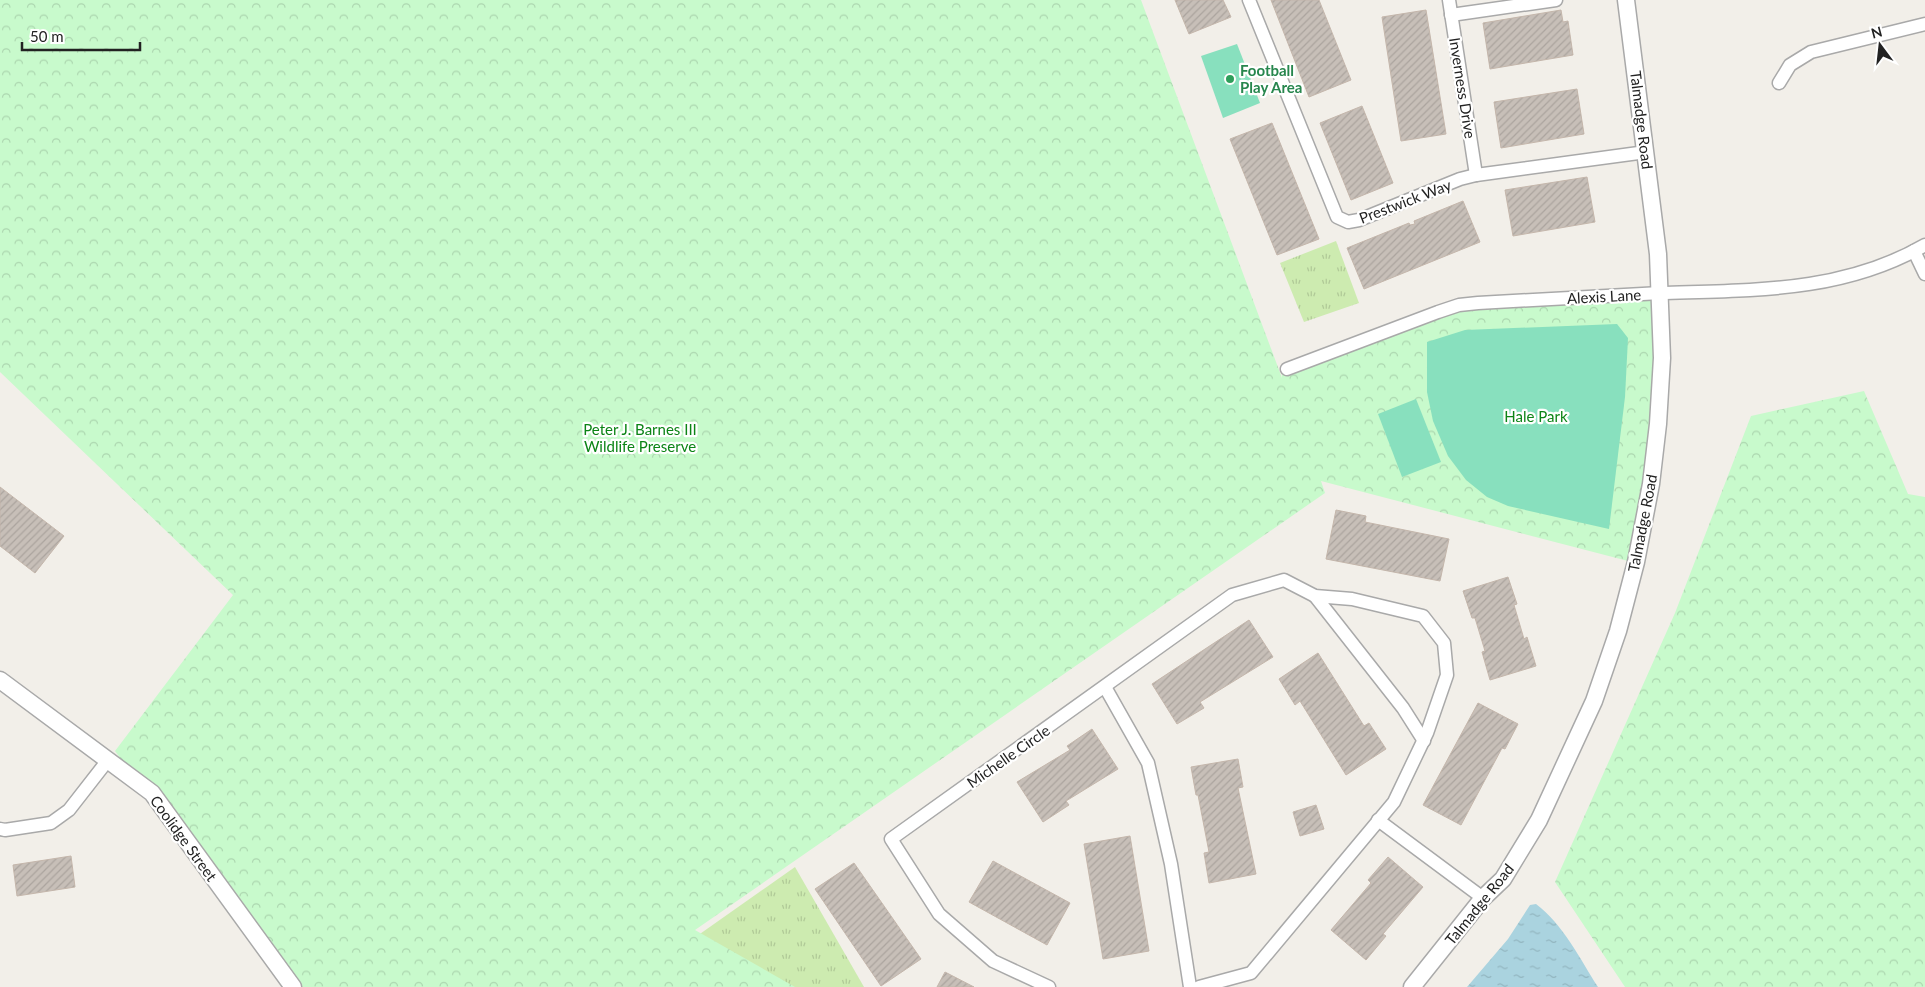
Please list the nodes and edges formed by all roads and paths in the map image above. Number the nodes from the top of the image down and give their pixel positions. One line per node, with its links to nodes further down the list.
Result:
1 (1249, 0): 9 (street, Prestwick Way)
2 (1449, 0): 5 (street, Inverness Drive)
3 (1556, 0): 5 (street)
4 (1626, 0): 8 (street, Talmadge Road)
5 (1451, 14): 9 (street, Inverness Drive)
6 (1925, 24): 7 (street)
7 (1779, 83)
8 (1646, 152): 9 (street, Prestwick Way); 12 (street, Talmadge Road)
9 (1476, 175)
10 (1920, 248): 11 (street); 12 (street, Alexis Lane)
11 (1925, 274)
12 (1661, 293): 13 (street, Alexis Lane); 21 (street, Talmadge Road)
13 (1287, 369)
14 (1315, 596): 16 (street, Michelle Circle); 17 (street, Michelle Circle); 17 (street, Michelle Circle)
15 (0, 680): 18 (street, Coolidge Street)
16 (1105, 687): 23 (street, Michelle Circle); 24 (street)
17 (1424, 741): 19 (street, Michelle Circle)
18 (108, 760): 20 (street); 22 (street, Coolidge Street)
19 (1378, 820): 21 (street); 25 (street, Michelle Circle)
20 (0, 829)
21 (1483, 898): 26 (street, Talmadge Road)
22 (293, 987)
23 (1049, 987)
24 (1190, 987)
25 (1199, 987)
26 (1412, 987)

